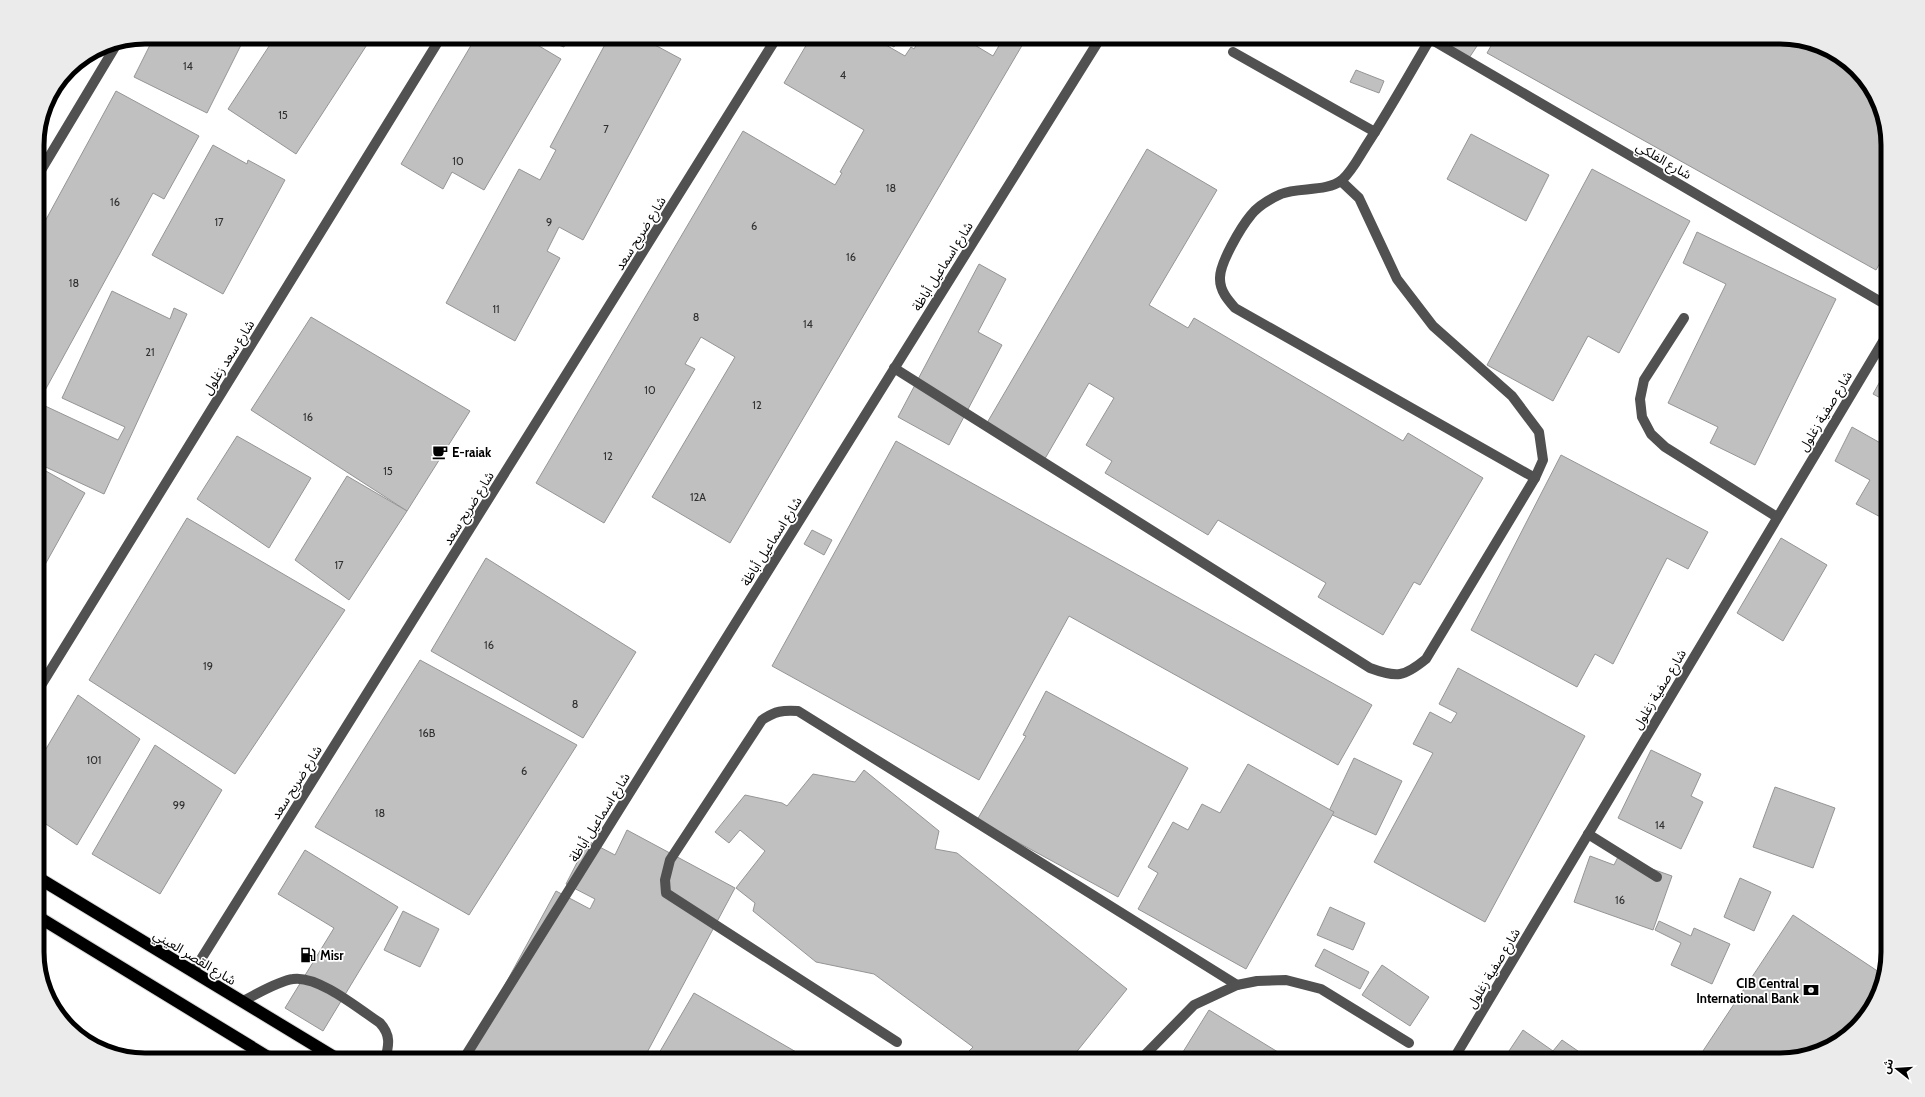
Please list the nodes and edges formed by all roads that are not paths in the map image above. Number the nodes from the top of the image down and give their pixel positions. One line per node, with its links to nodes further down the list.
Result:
1 (437, 44): 17 (street, شارع سعد زغلول)
2 (773, 44): 22 (street, شارع ضريح سعد)
3 (1097, 44): 14 (street, شارع اسماعيل أباظة)
4 (1425, 44): 8 (street)
5 (1438, 44): 11 (street, شارع الفلكي)
6 (114, 49): 9 (street)
7 (1233, 52): 8 (street)
8 (1375, 132): 10 (street)
9 (44, 165)
10 (1341, 180): 15 (street); 15 (street)
11 (1881, 302)
12 (1684, 318): 16 (street)
13 (1881, 344): 16 (street, شارع صفية زغلول)
14 (894, 368): 15 (street); 30 (street, شارع اسماعيل أباظة)
15 (1535, 478)
16 (1777, 517): 18 (street, شارع صفية زغلول)
17 (44, 681)
18 (1588, 834): 19 (street); 32 (street, شارع صفية زغلول)
19 (1657, 877)
20 (44, 881): 22 (highway, شارع القصر العيني)
21 (44, 920): 27 (highway)
22 (193, 972): 24 (highway, شارع القصر العيني)
23 (1237, 985): 25 (street); 26 (street); 31 (street)
24 (243, 1001): 28 (highway, شارع القصر العيني); 29 (street)
25 (897, 1042)
26 (1409, 1043)
27 (262, 1053)
28 (328, 1053)
29 (386, 1053)
30 (467, 1053)
31 (1147, 1053)
32 (1457, 1053)

